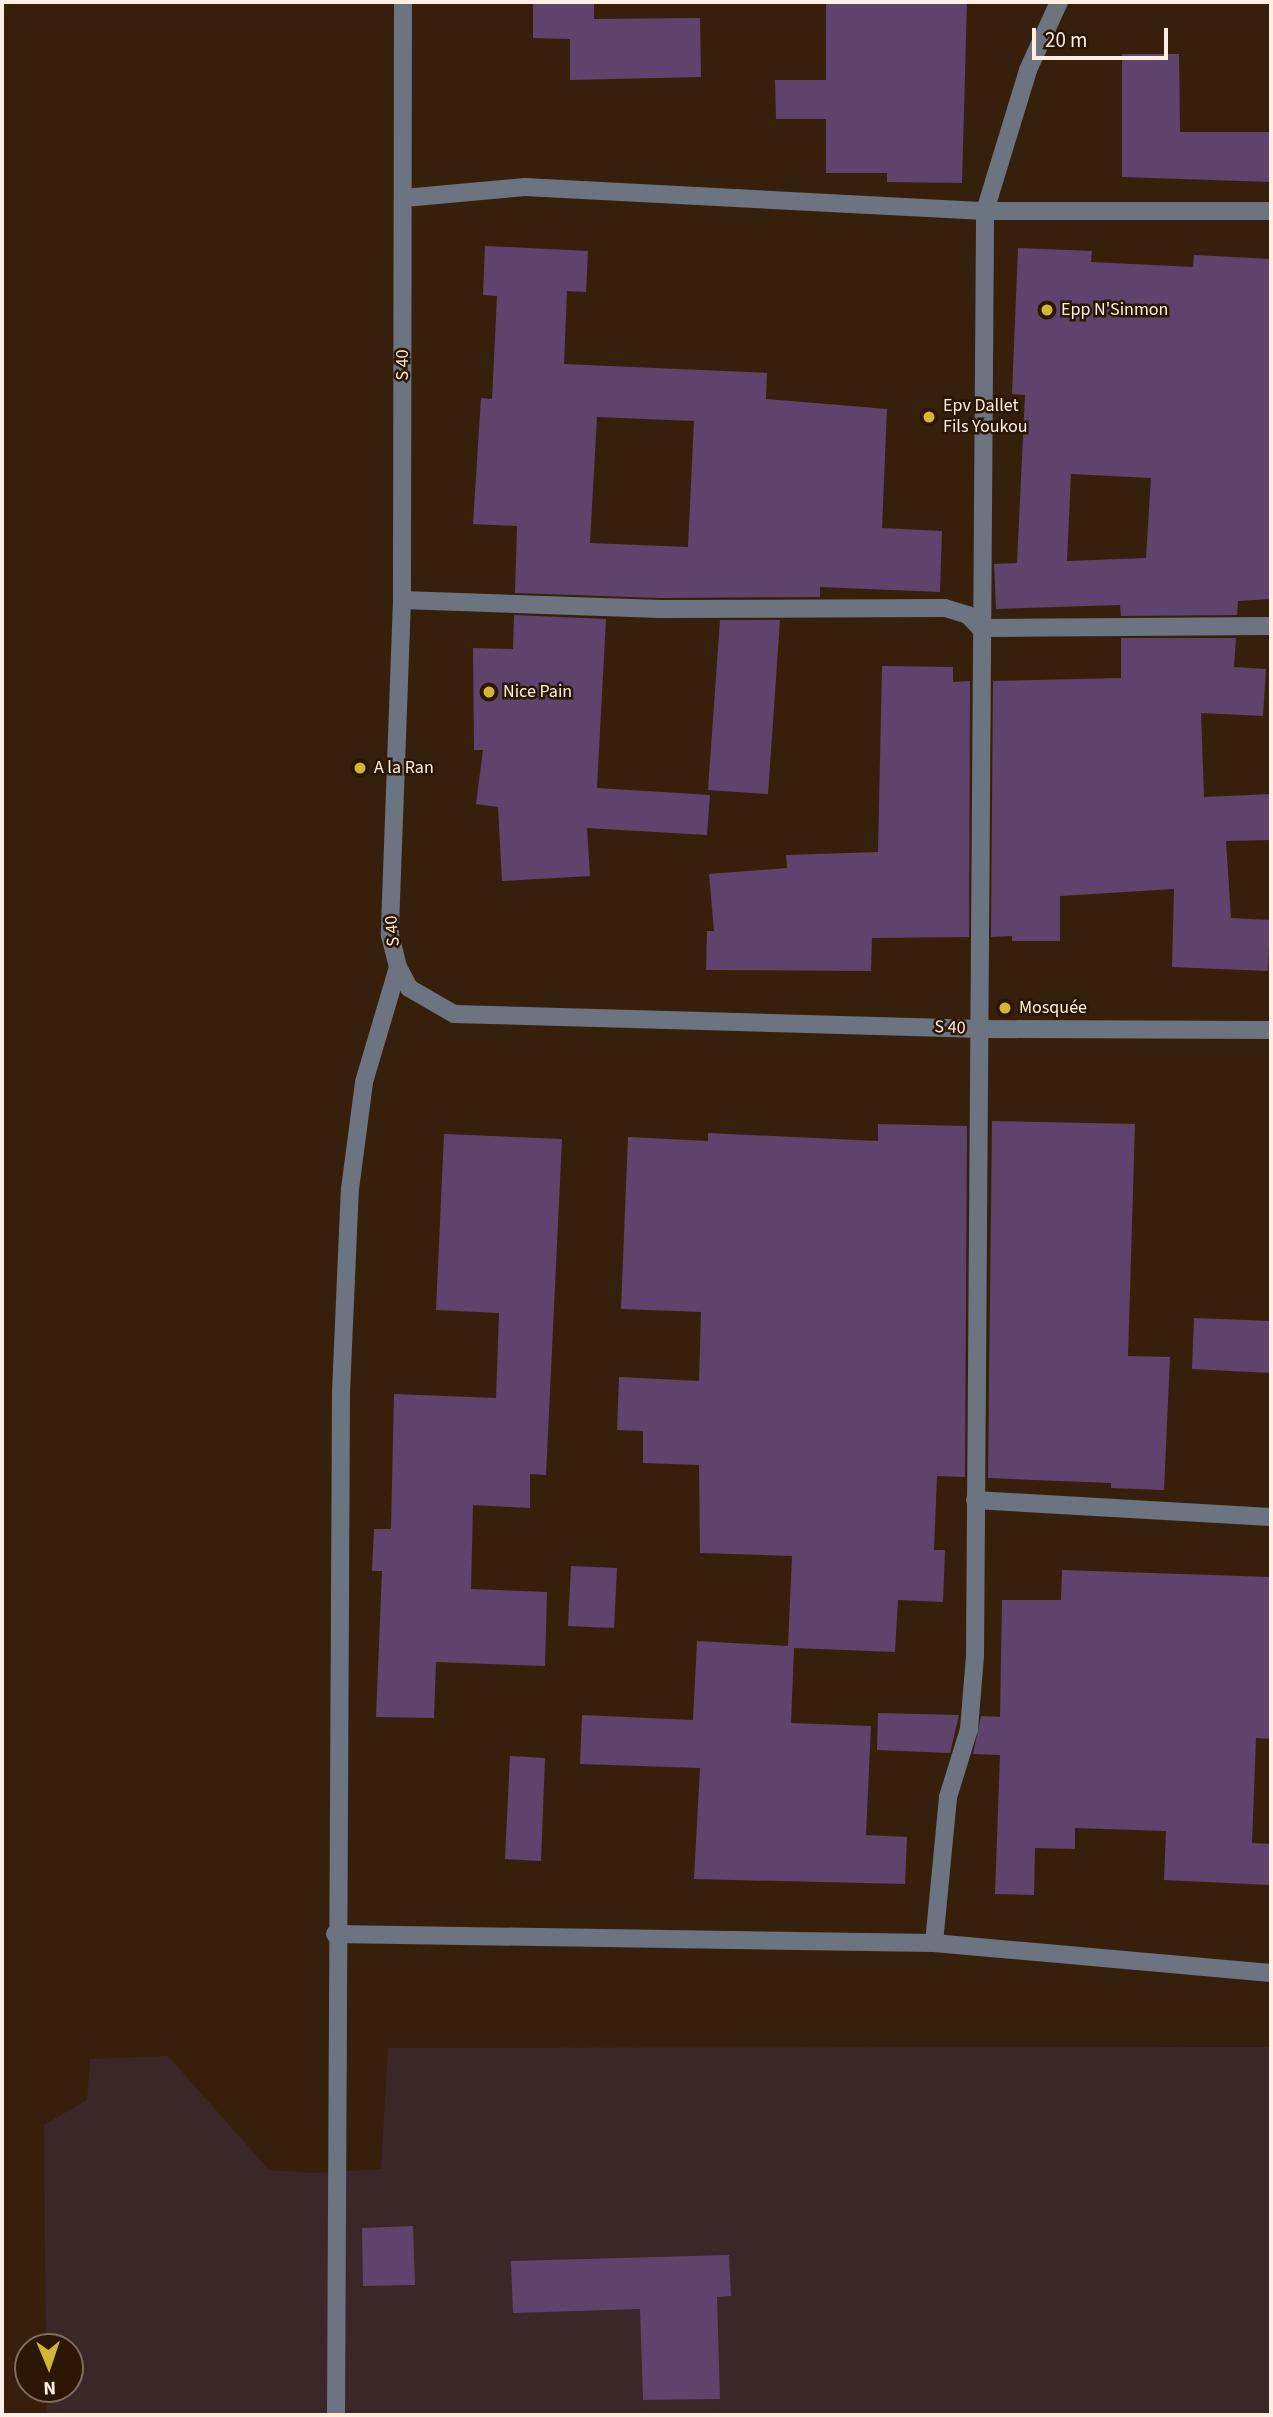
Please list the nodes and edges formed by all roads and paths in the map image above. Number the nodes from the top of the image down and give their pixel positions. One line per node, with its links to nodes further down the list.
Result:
1 (403, 2): 3 (street, S 40)
2 (1059, 2): 4 (street)
3 (404, 198): 4 (street); 6 (street, S 40)
4 (985, 211): 5 (street); 8 (street)
5 (1271, 211)
6 (402, 600): 8 (street); 9 (street, S 40)
7 (1271, 626): 8 (street)
8 (980, 628): 10 (street)
9 (398, 967): 10 (street, S 40); 14 (street)
10 (982, 1029): 11 (street, S 40); 12 (street)
11 (1271, 1030)
12 (975, 1500): 13 (street); 15 (street)
13 (1271, 1517)
14 (335, 1934): 15 (street); 17 (street)
15 (934, 1942): 16 (street)
16 (1271, 1973)
17 (335, 2415)

